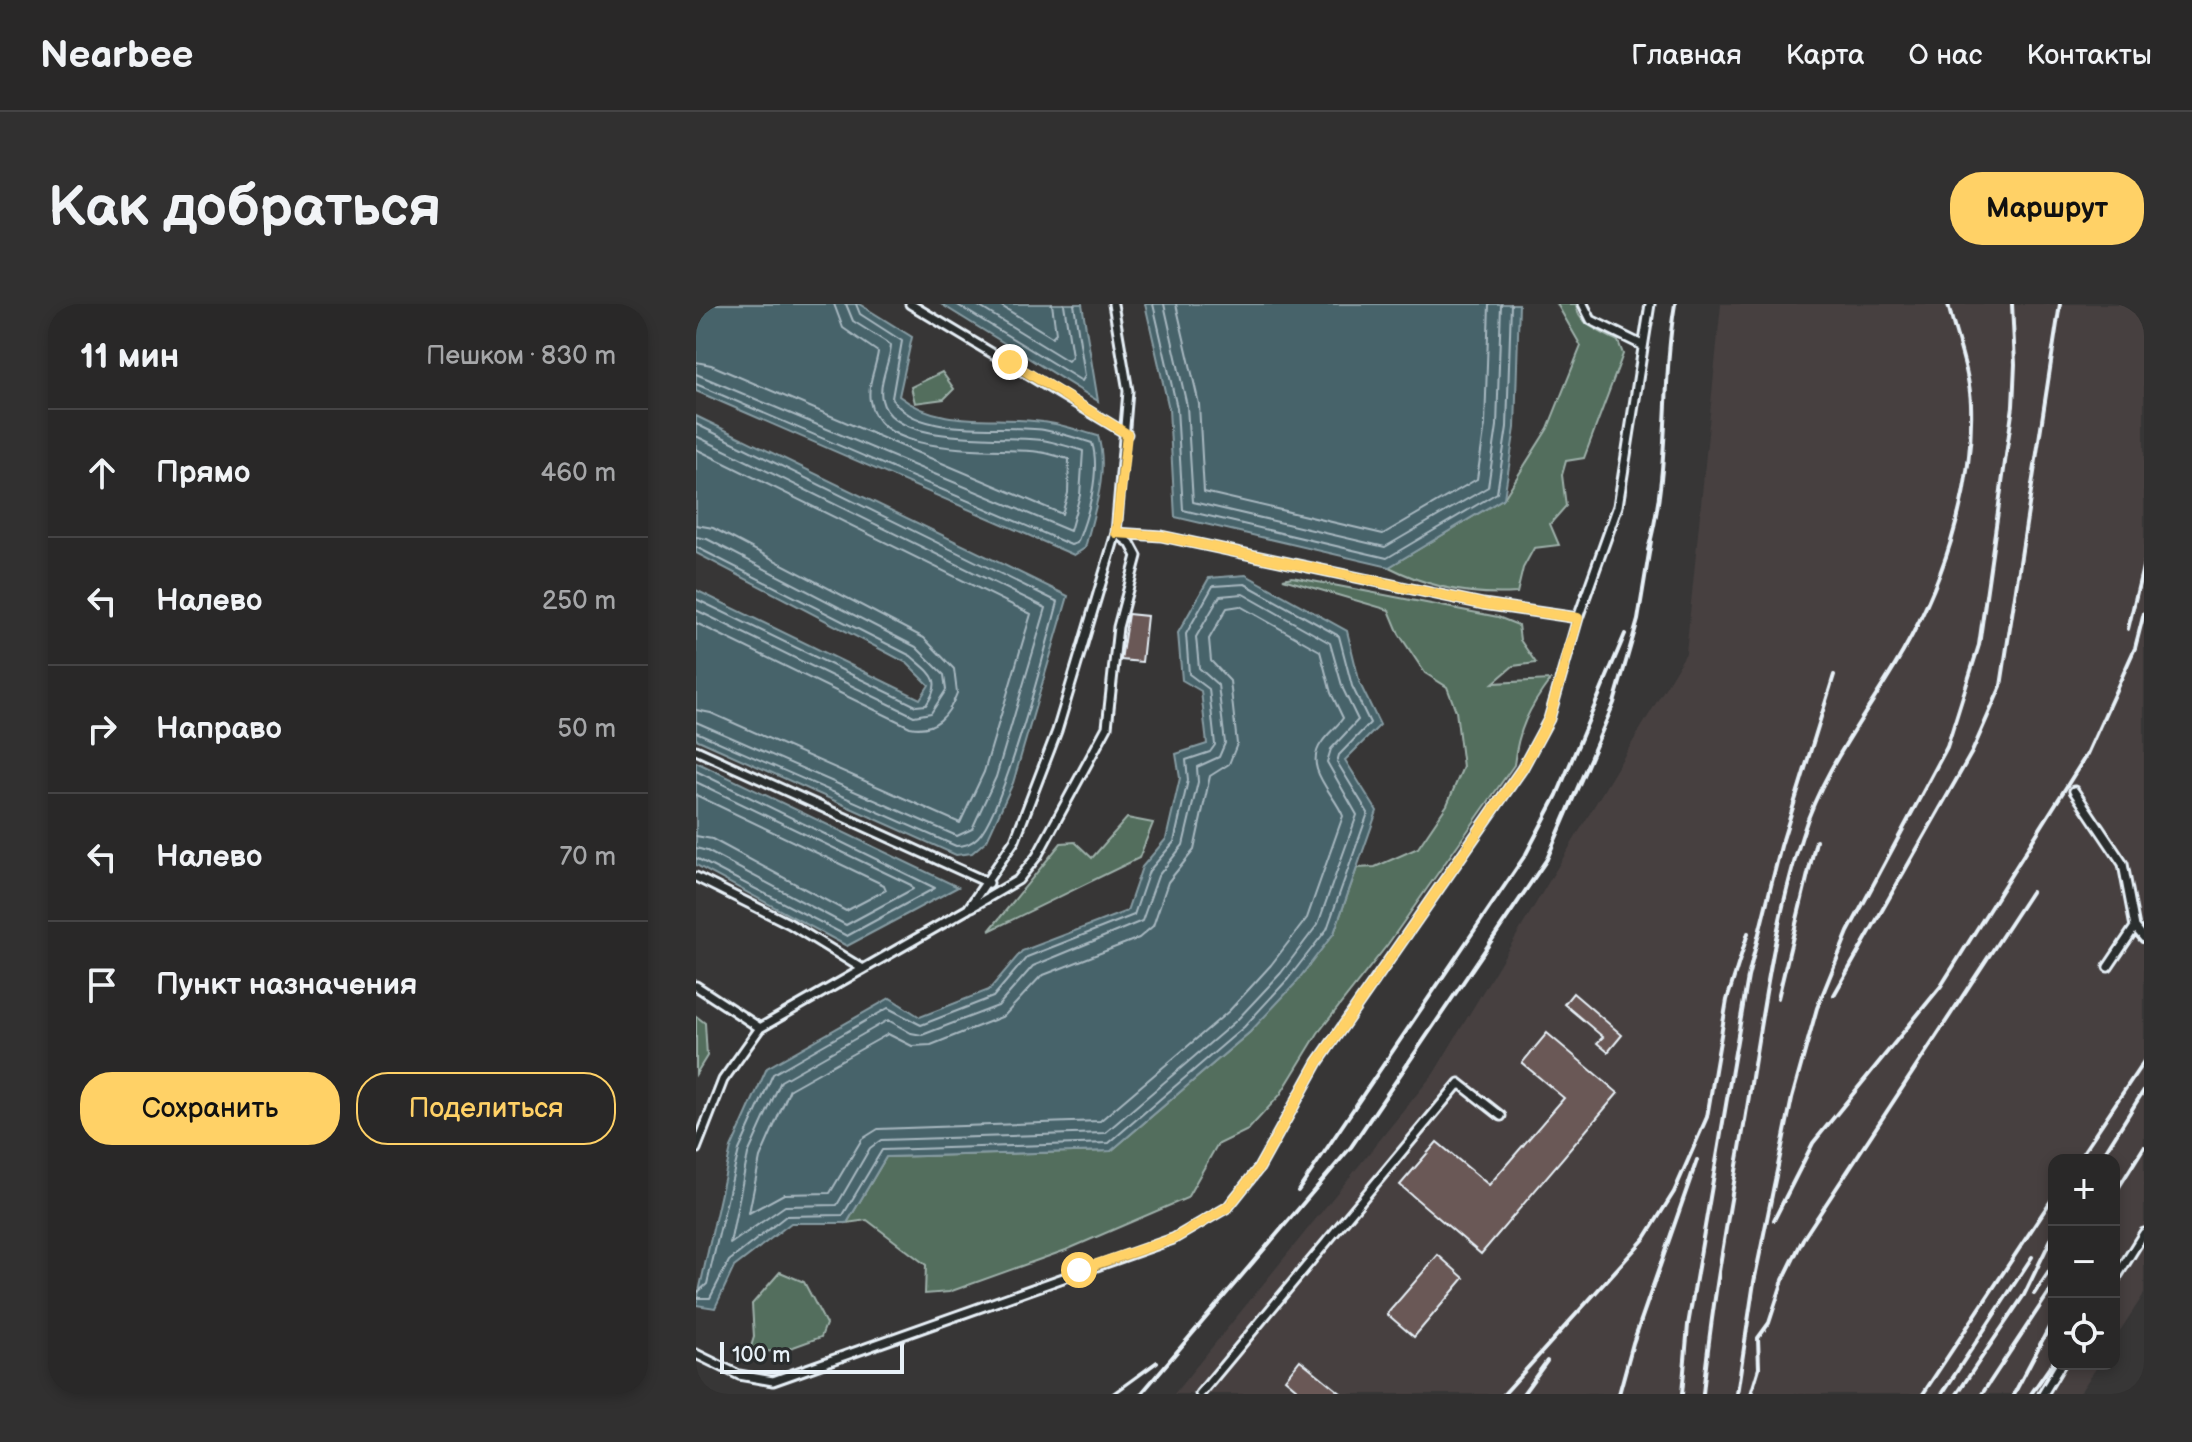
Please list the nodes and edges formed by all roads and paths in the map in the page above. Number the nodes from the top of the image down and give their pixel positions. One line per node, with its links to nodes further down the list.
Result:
1 (910, 304): 6 (lane)
2 (1113, 304): 6 (lane)
3 (1583, 304): 5 (lane)
4 (1650, 304): 5 (lane)
5 (1642, 345): 8 (lane)
6 (1127, 434): 7 (lane)
7 (1116, 533): 8 (lane); 12 (lane); 13 (lane)
8 (1578, 618): 24 (lane)
9 (696, 750): 12 (lane)
10 (2074, 791): 14 (lane)
11 (696, 877): 17 (lane)
12 (989, 883): 13 (lane)
13 (968, 909): 17 (lane)
14 (2135, 927): 15 (lane); 16 (lane)
15 (2144, 938)
16 (2108, 967)
17 (863, 969): 19 (lane)
18 (696, 986): 19 (lane)
19 (760, 1028): 21 (lane)
20 (1501, 1116): 26 (lane)
21 (696, 1149)
22 (2144, 1233): 23 (lane)
23 (2120, 1271)
24 (696, 1354)
25 (2057, 1370): 27 (lane)
26 (1200, 1394)
27 (2043, 1394)

